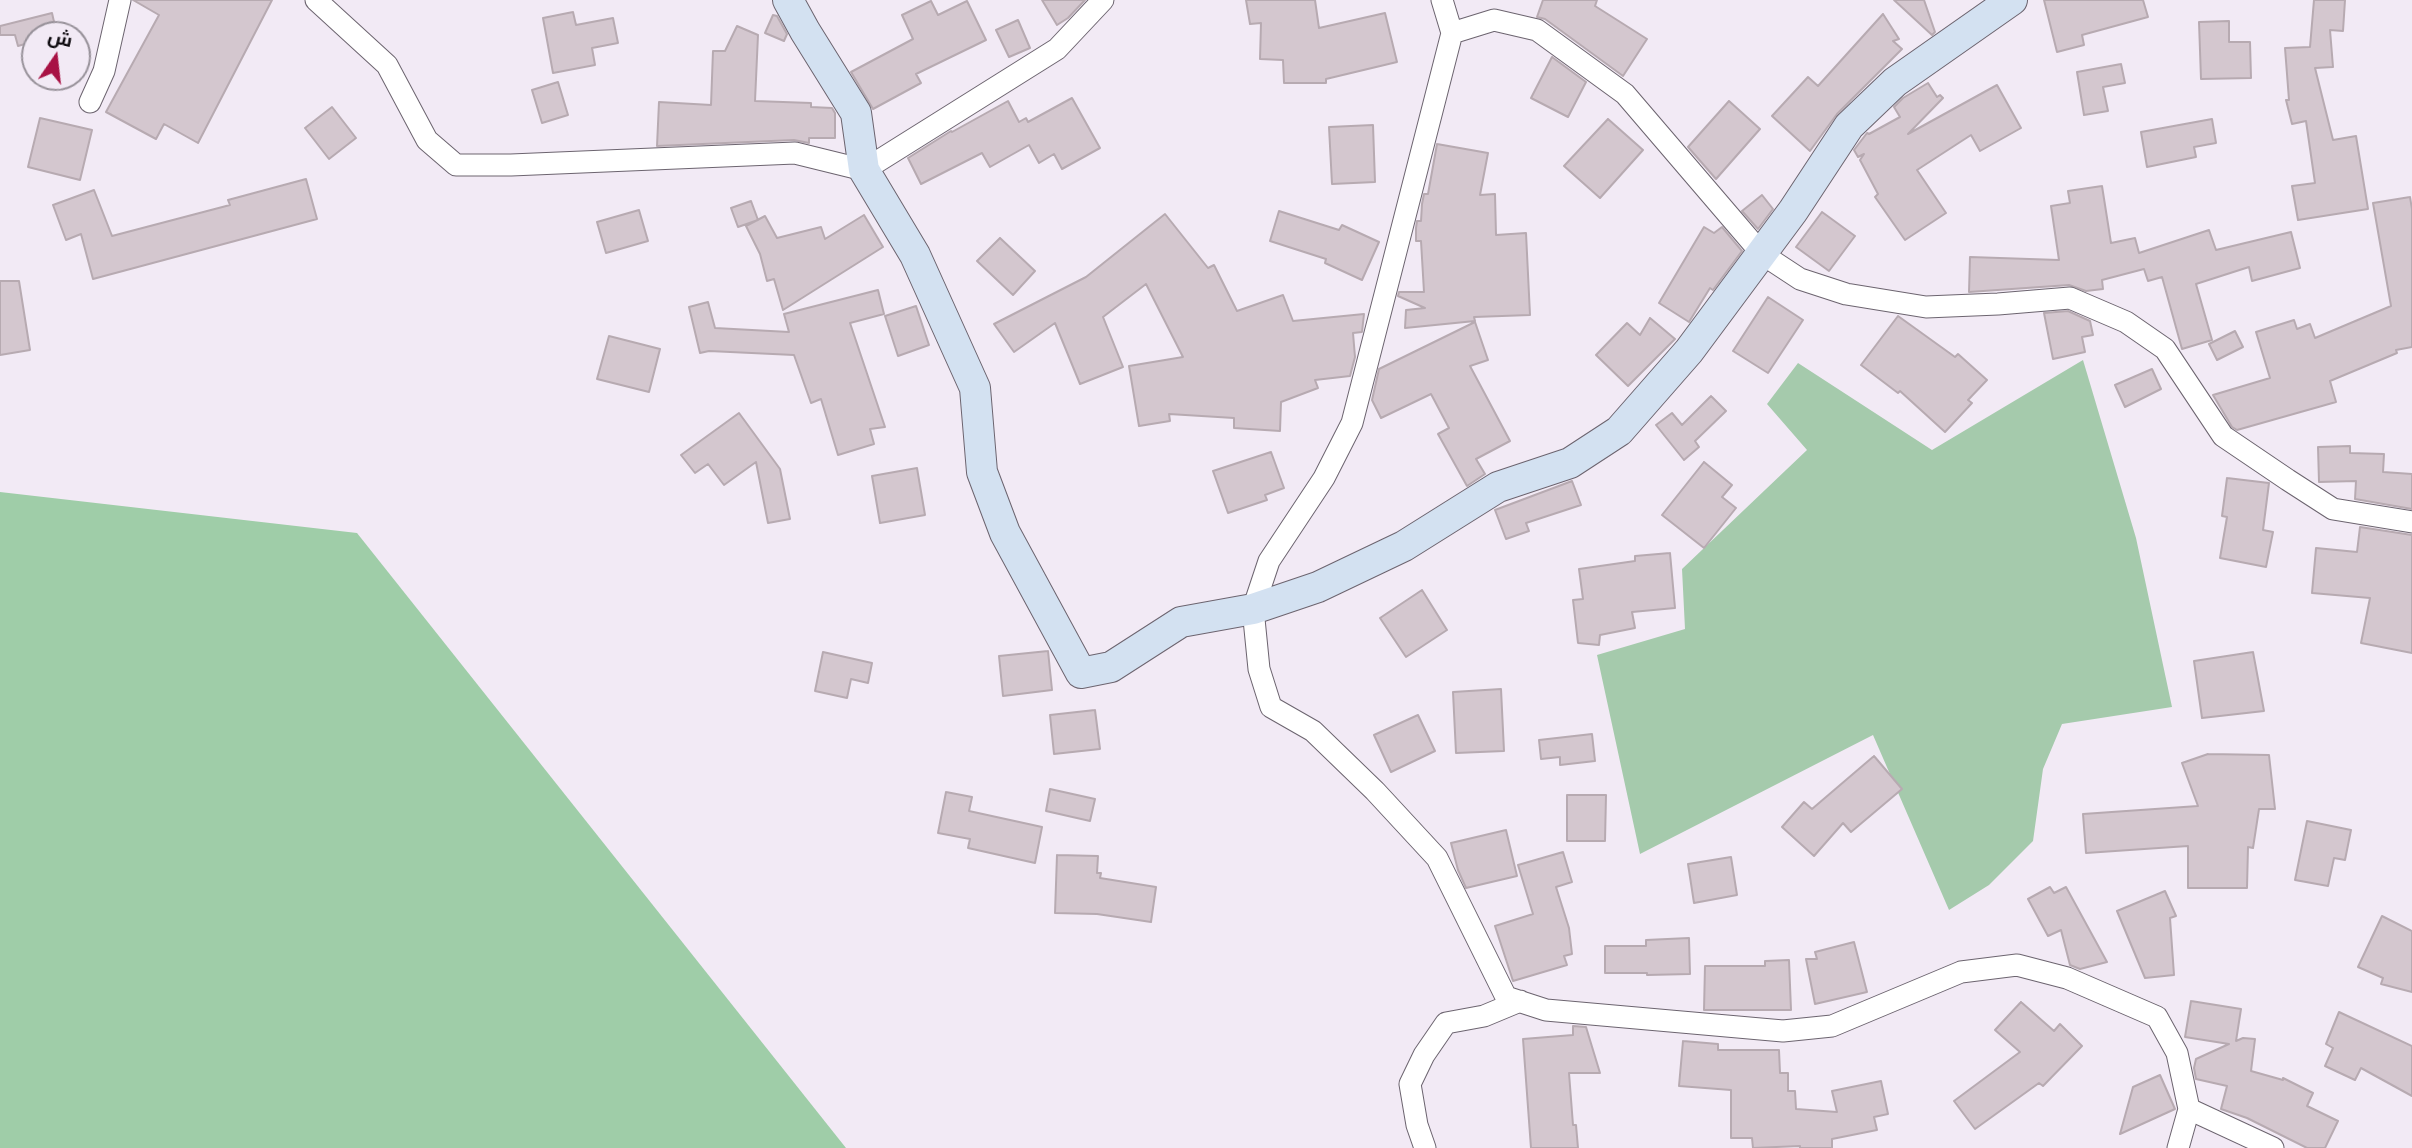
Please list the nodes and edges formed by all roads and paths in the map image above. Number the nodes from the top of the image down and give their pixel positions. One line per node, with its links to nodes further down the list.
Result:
1 (120, 0): 8 (street)
2 (316, 0): 9 (street)
3 (789, 0): 9 (street)
4 (1103, 0): 9 (street)
5 (1442, 0): 7 (street)
6 (2012, 0): 10 (street)
7 (1451, 33): 10 (street); 12 (street)
8 (90, 102)
9 (864, 170): 12 (street)
10 (1762, 254): 11 (street); 12 (street)
11 (2412, 522)
12 (1253, 609): 13 (street)
13 (1520, 1002): 14 (street); 15 (street)
14 (2189, 1108): 16 (street); 17 (street)
15 (1425, 1148)
16 (2178, 1148)
17 (2273, 1148)

